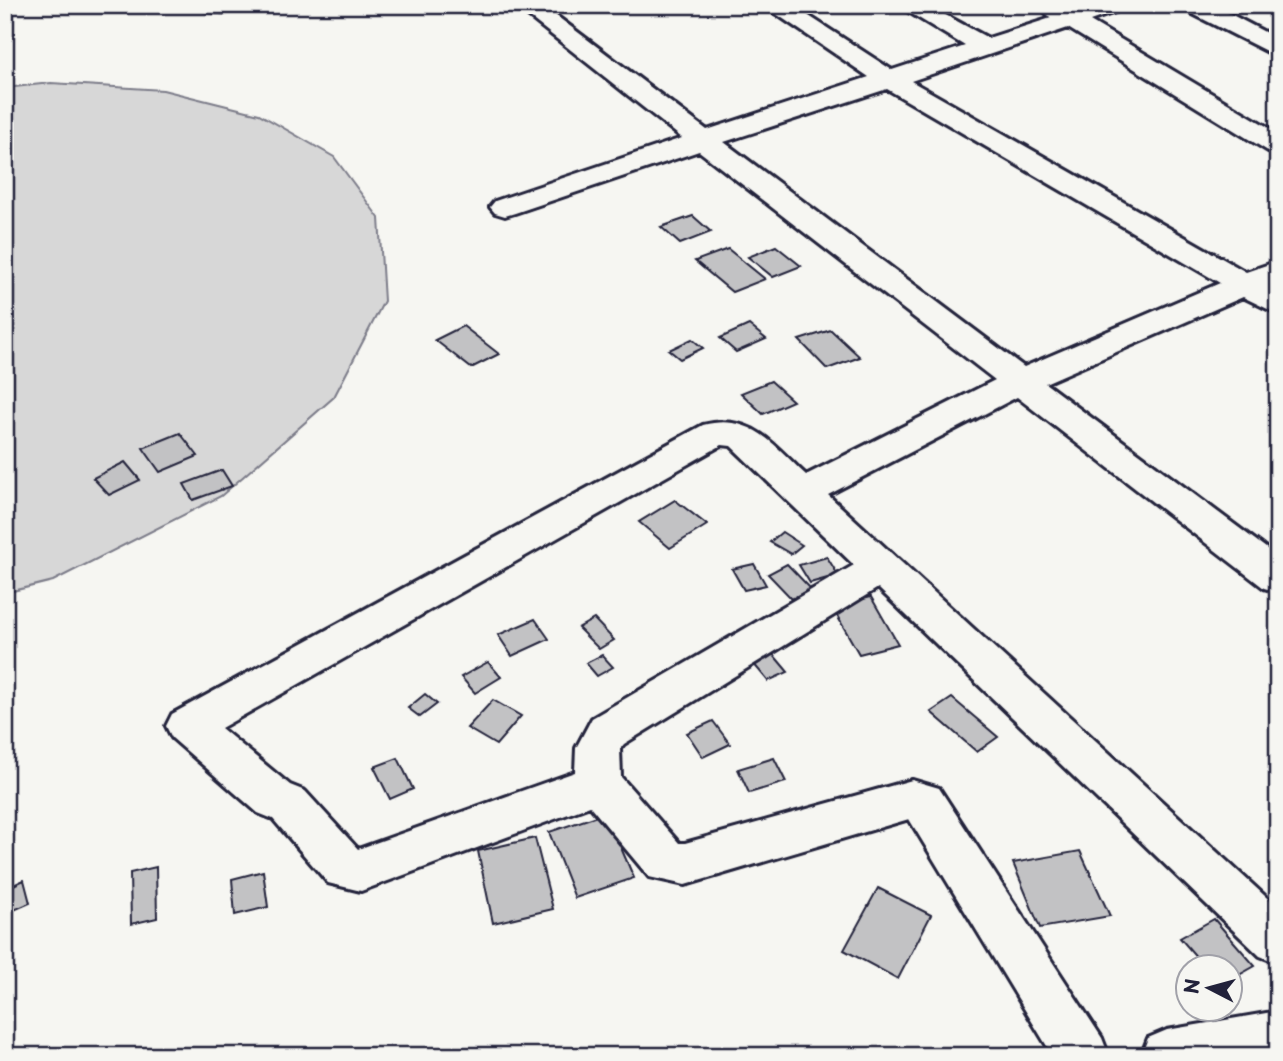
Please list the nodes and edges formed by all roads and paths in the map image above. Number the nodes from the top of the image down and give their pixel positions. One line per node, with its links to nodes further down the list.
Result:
1 (214, 5): 2 (street)
2 (234, 5)
3 (526, 5): 13 (street)
4 (775, 5): 12 (street)
5 (909, 5): 10 (street)
6 (1046, 5): 9 (street)
7 (1112, 5): 9 (street)
8 (1194, 5): 11 (street)
9 (1071, 19): 10 (street); 14 (street)
10 (987, 48): 12 (street)
11 (1278, 49)
12 (892, 81): 13 (street); 17 (street)
13 (701, 138): 15 (street); 19 (street)
14 (1278, 145)
15 (505, 207)
16 (1278, 270): 17 (street)
17 (1247, 285): 18 (street); 19 (street)
18 (1278, 304)
19 (1020, 382): 20 (street); 22 (street)
20 (802, 493): 21 (street); 23 (street)
21 (881, 567): 23 (street); 24 (street)
22 (1278, 578)
23 (598, 783): 26 (street)
24 (1278, 940)
25 (1278, 1036): 27 (street)
26 (1083, 1056)
27 (1167, 1056)

